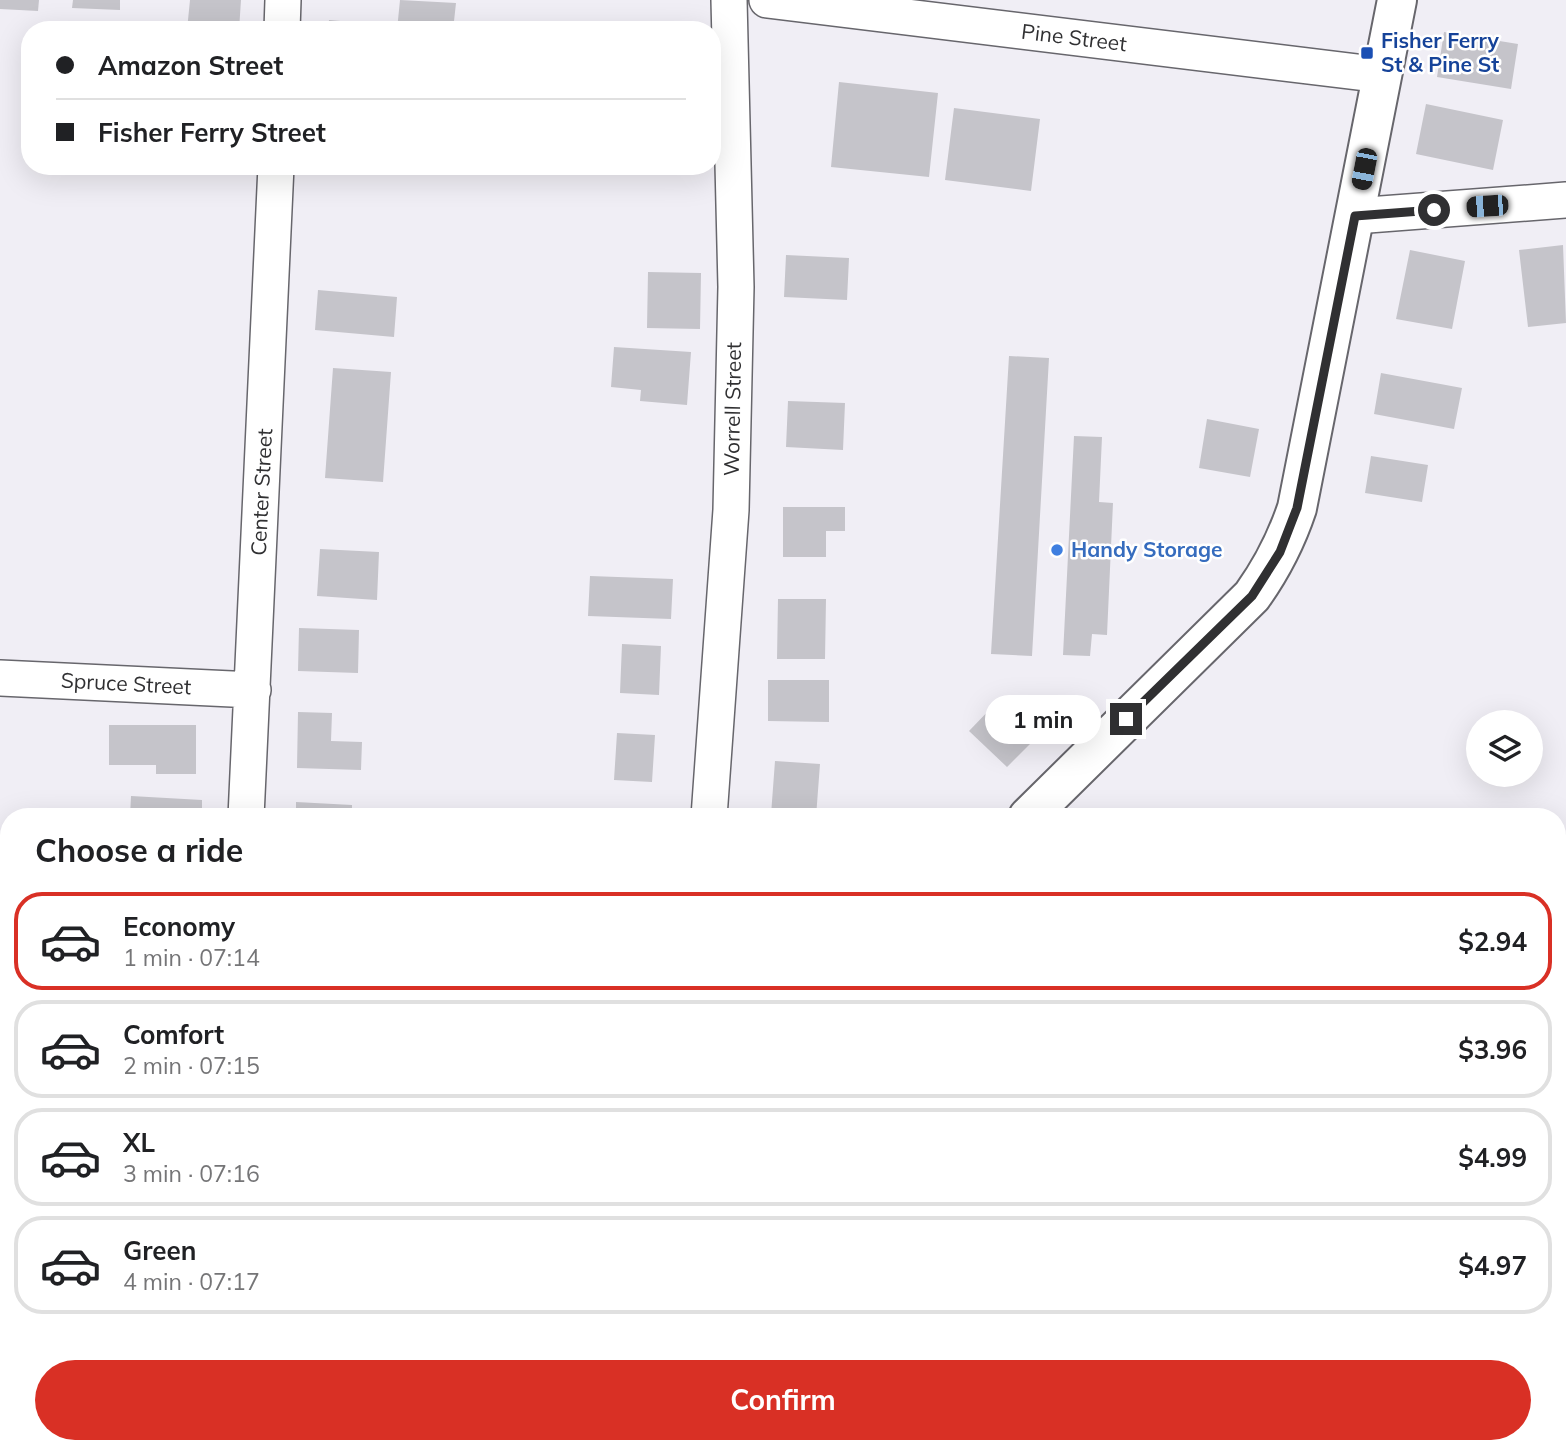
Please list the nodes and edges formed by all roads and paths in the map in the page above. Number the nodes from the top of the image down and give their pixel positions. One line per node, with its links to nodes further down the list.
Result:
1 (283, 0): 5 (street)
2 (729, 0): 13 (street, Worrell Street)
3 (767, 0): 6 (street, Pine Street)
4 (1397, 0): 6 (street)
5 (282, 21)
6 (1382, 75): 9 (street)
7 (276, 175): 11 (street, Center Street)
8 (1566, 200): 9 (street)
9 (1355, 216): 14 (street)
10 (0, 678): 11 (street, Spruce Street)
11 (253, 690): 12 (street, Center Street)
12 (246, 808)
13 (710, 808)
14 (1037, 808)

